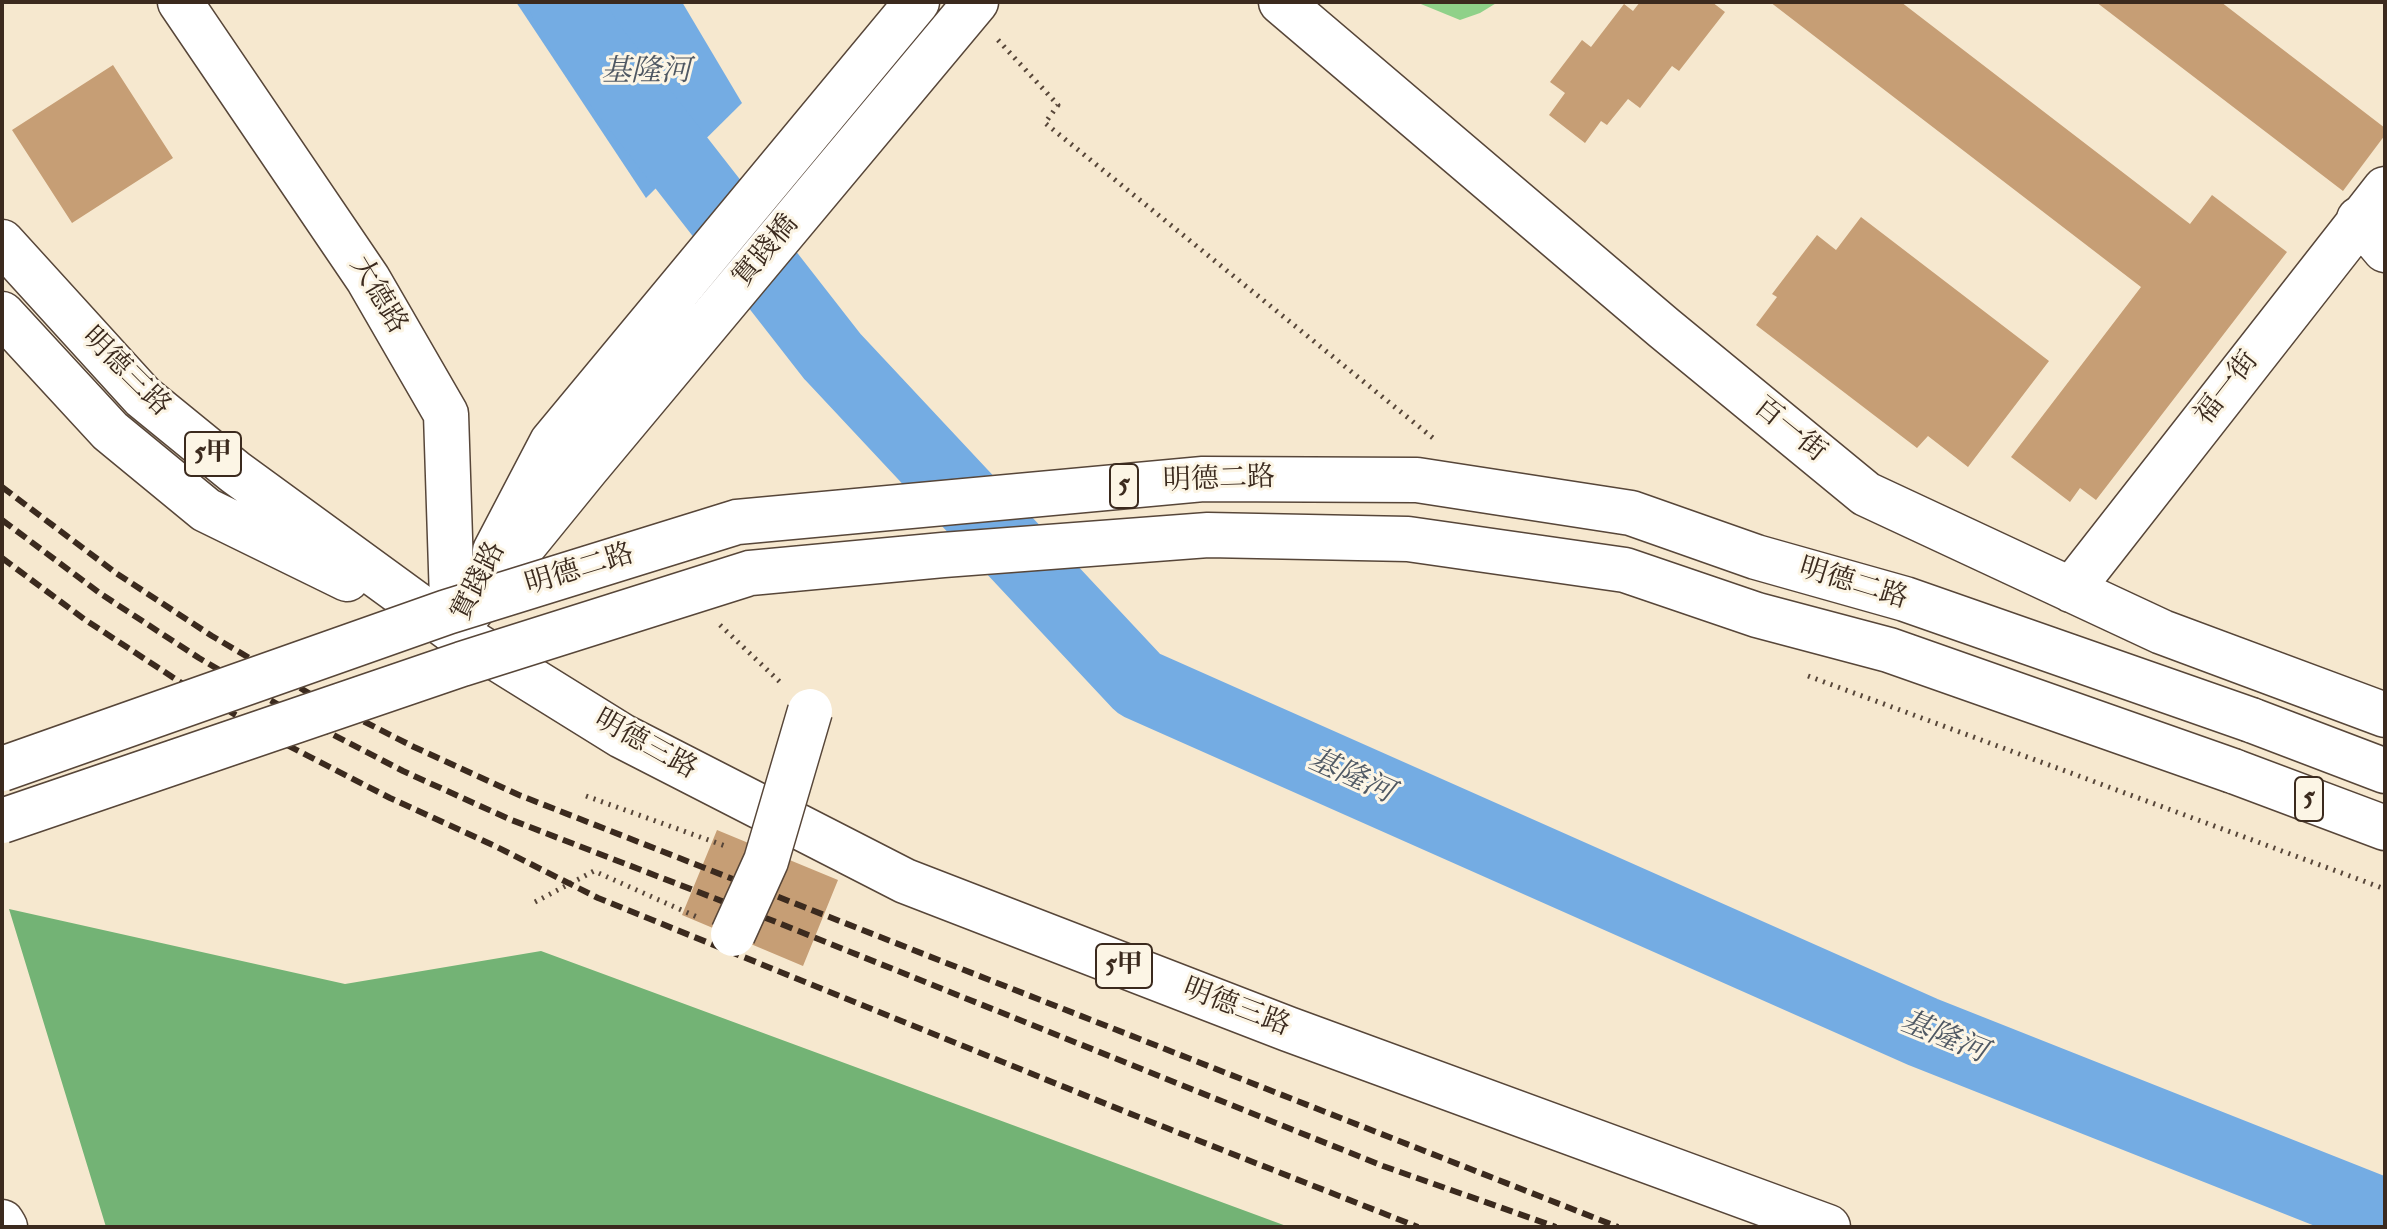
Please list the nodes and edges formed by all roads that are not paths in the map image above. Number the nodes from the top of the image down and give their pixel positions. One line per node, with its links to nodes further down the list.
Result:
1 (180, 2): 11 (main road, 大德路)
2 (1281, 2): 10 (main road, 百一街)
3 (915, 4): 8 (main road, 實踐橋)
4 (962, 18): 9 (main road, 實踐橋)
5 (2376, 219): 10 (main road, 福一街)
6 (2, 242): 11 (main road, 明德三路 / 5甲)
7 (2, 314): 11 (main road, 明德三路 / 5甲)
8 (552, 442): 11 (main road, 實踐路)
9 (586, 469): 11 (main road, 實踐路)
10 (2071, 590): 13 (main road, 百一街)
11 (453, 631): 19 (main road, 明德三路 / 5甲)
12 (810, 711): 18 (main road, bridge)
13 (2385, 715)
14 (2, 769): 15 (main road, 明德二路 / 5, bridge)
15 (2385, 771)
16 (2, 821): 17 (main road, 明德二路 / 5, bridge)
17 (2385, 828)
18 (733, 934)
19 (1828, 1227)

